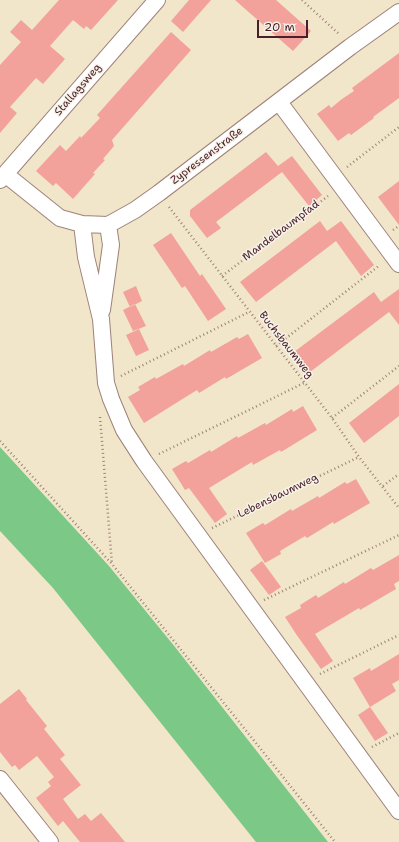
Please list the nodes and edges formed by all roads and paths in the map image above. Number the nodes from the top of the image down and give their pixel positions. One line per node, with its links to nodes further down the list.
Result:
1 (157, 0): 7 (street, Stallagsweg)
2 (302, 0): 4 (path)
3 (399, 12): 4 (street, Zypressenstraße)
4 (350, 47): 5 (street, Zypressenstraße)
5 (279, 102): 8 (street); 9 (street, Zypressenstraße)
6 (399, 127): 8 (path, Mandelbaumpfad)
7 (3, 177): 10 (street)
8 (338, 181): 12 (street); 13 (path, Mandelbaumpfad)
9 (159, 193): 11 (street, Zypressenstraße); 13 (path, Buchsbaumweg)
10 (82, 224): 11 (street); 15 (street)
11 (108, 225): 15 (street)
12 (396, 260): 16 (path)
13 (222, 276): 14 (path, Buchsbaumweg)
14 (249, 312): 16 (path, Buchsbaumweg); 18 (path)
15 (101, 319): 18 (street)
16 (276, 346): 19 (path, Buchsbaumweg)
17 (399, 366): 21 (path)
18 (106, 383): 20 (street)
19 (304, 383): 21 (path, Buchsbaumweg); 24 (path)
20 (111, 400): 24 (street); 30 (path)
21 (332, 418): 23 (path, Buchsbaumweg)
22 (0, 441): 30 (path)
23 (359, 456): 26 (path, Buchsbaumweg); 28 (path, Lebensbaumweg)
24 (144, 461): 28 (street)
25 (399, 474): 26 (path)
26 (383, 486): 27 (path, Buchsbaumweg)
27 (399, 508)
28 (198, 535): 31 (street)
29 (399, 535): 31 (path)
30 (112, 564): 39 (path)
31 (250, 607): 33 (street)
32 (399, 635): 33 (path)
33 (305, 682): 35 (street)
34 (399, 733): 35 (path)
35 (357, 754): 37 (street)
36 (0, 779): 38 (street)
37 (399, 811)
38 (50, 842)
39 (335, 842)

